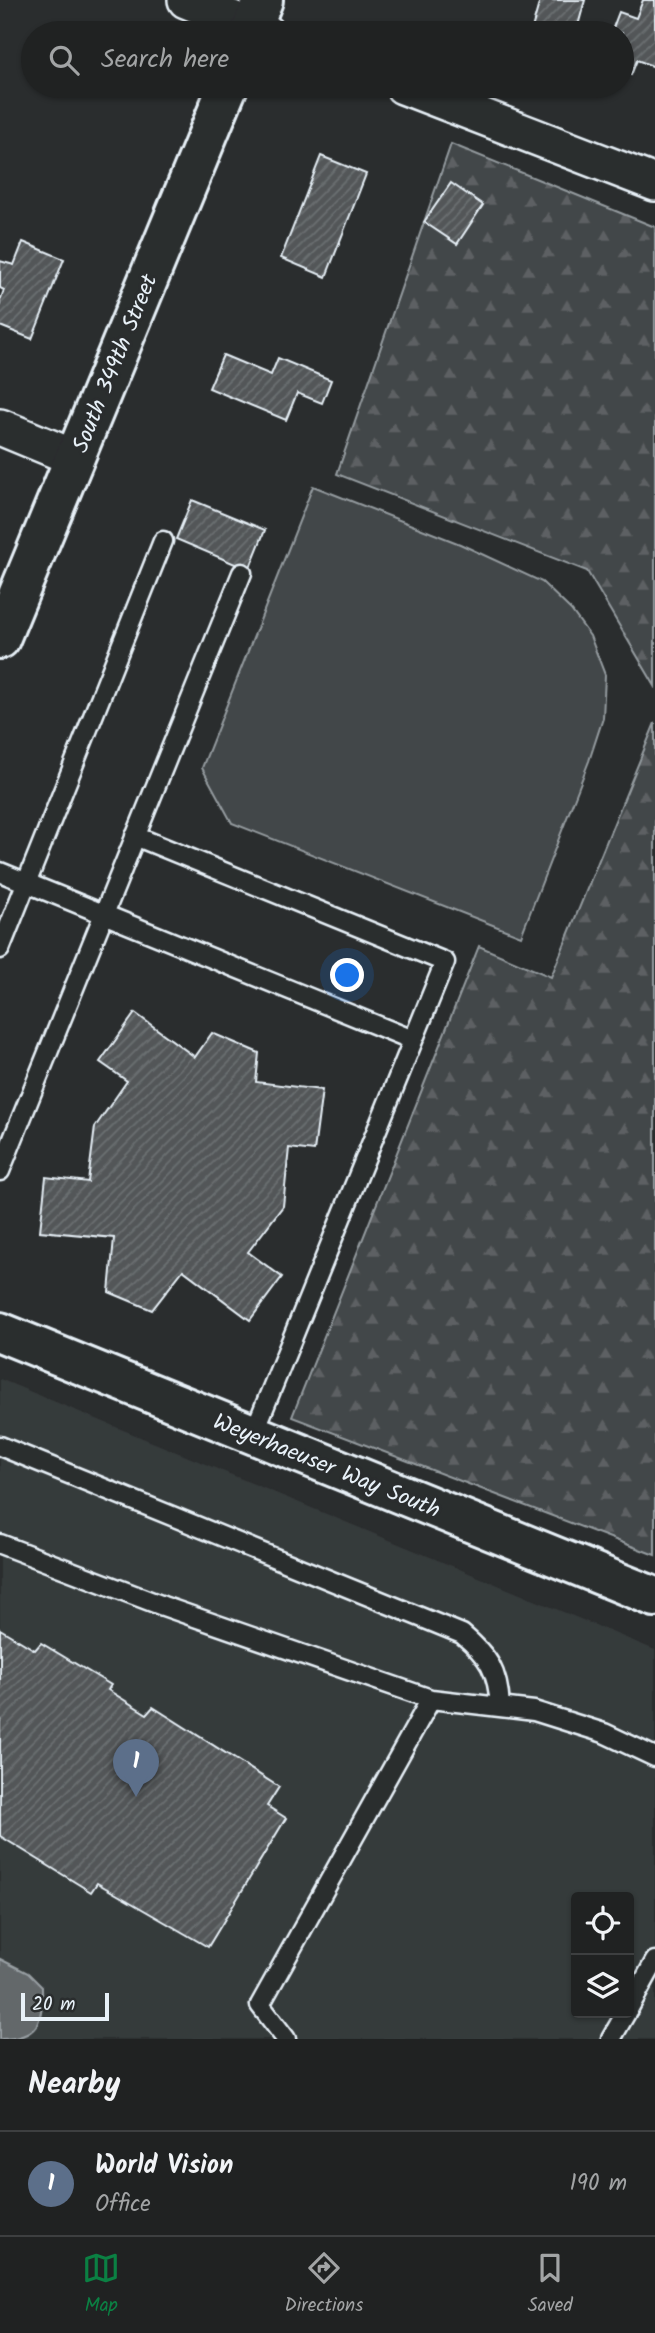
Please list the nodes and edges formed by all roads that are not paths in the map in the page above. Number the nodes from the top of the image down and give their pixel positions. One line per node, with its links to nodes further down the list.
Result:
1 (186, 0): 2 (street)
2 (252, 21)
3 (223, 98): 7 (street, South 349th Street)
4 (434, 98): 5 (street)
5 (655, 183)
6 (0, 427): 7 (street)
7 (75, 458): 10 (street, South 349th Street)
8 (163, 541): 13 (lane)
9 (242, 573): 11 (lane)
10 (0, 639)
11 (135, 836): 14 (lane); 16 (lane)
12 (0, 872): 13 (lane)
13 (27, 883): 14 (lane); 15 (lane)
14 (104, 915): 16 (lane); 17 (lane)
15 (0, 949)
16 (413, 1040): 19 (lane)
17 (0, 1171)
18 (0, 1332): 19 (street, Weyerhaeuser Way South)
19 (253, 1435): 22 (street, Weyerhaeuser Way South)
20 (0, 1446): 24 (lane)
21 (0, 1544): 23 (lane)
22 (655, 1597)
23 (431, 1699): 24 (lane); 29 (lane)
24 (500, 1706): 25 (lane)
25 (655, 1758)
26 (655, 1961): 27 (lane)
27 (634, 1999)
28 (623, 2018): 30 (lane)
29 (286, 2039)
30 (611, 2039)

